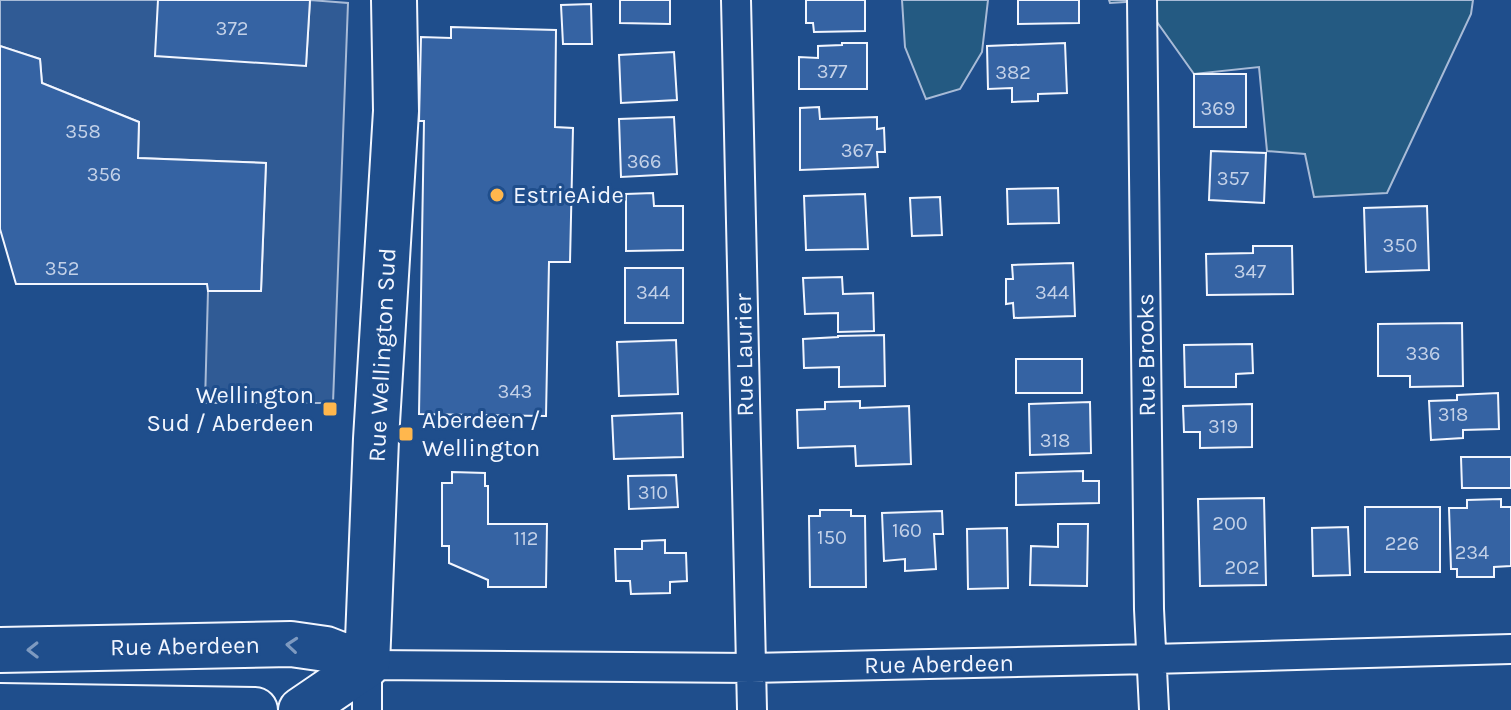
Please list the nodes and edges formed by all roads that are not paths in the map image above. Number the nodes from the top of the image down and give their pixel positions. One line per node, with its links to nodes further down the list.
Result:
1 (394, 0): 7 (main road, Rue Wellington Sud)
2 (736, 0): 8 (street, Rue Laurier)
3 (1142, 0): 6 (street, Rue Brooks)
4 (1511, 649): 6 (street, Rue Aberdeen)
5 (0, 650): 7 (main road, Rue Aberdeen, one-way to 5)
6 (1152, 659): 8 (street, Rue Aberdeen); 14 (street, Rue Brooks)
7 (367, 665): 8 (street, Rue Aberdeen); 11 (main road); 12 (street, Rue Wellington Sud)
8 (751, 668): 13 (street, Rue Laurier)
9 (0, 706): 10 (main road)
10 (255, 710)
11 (301, 710)
12 (367, 710)
13 (752, 710)
14 (1154, 710)

